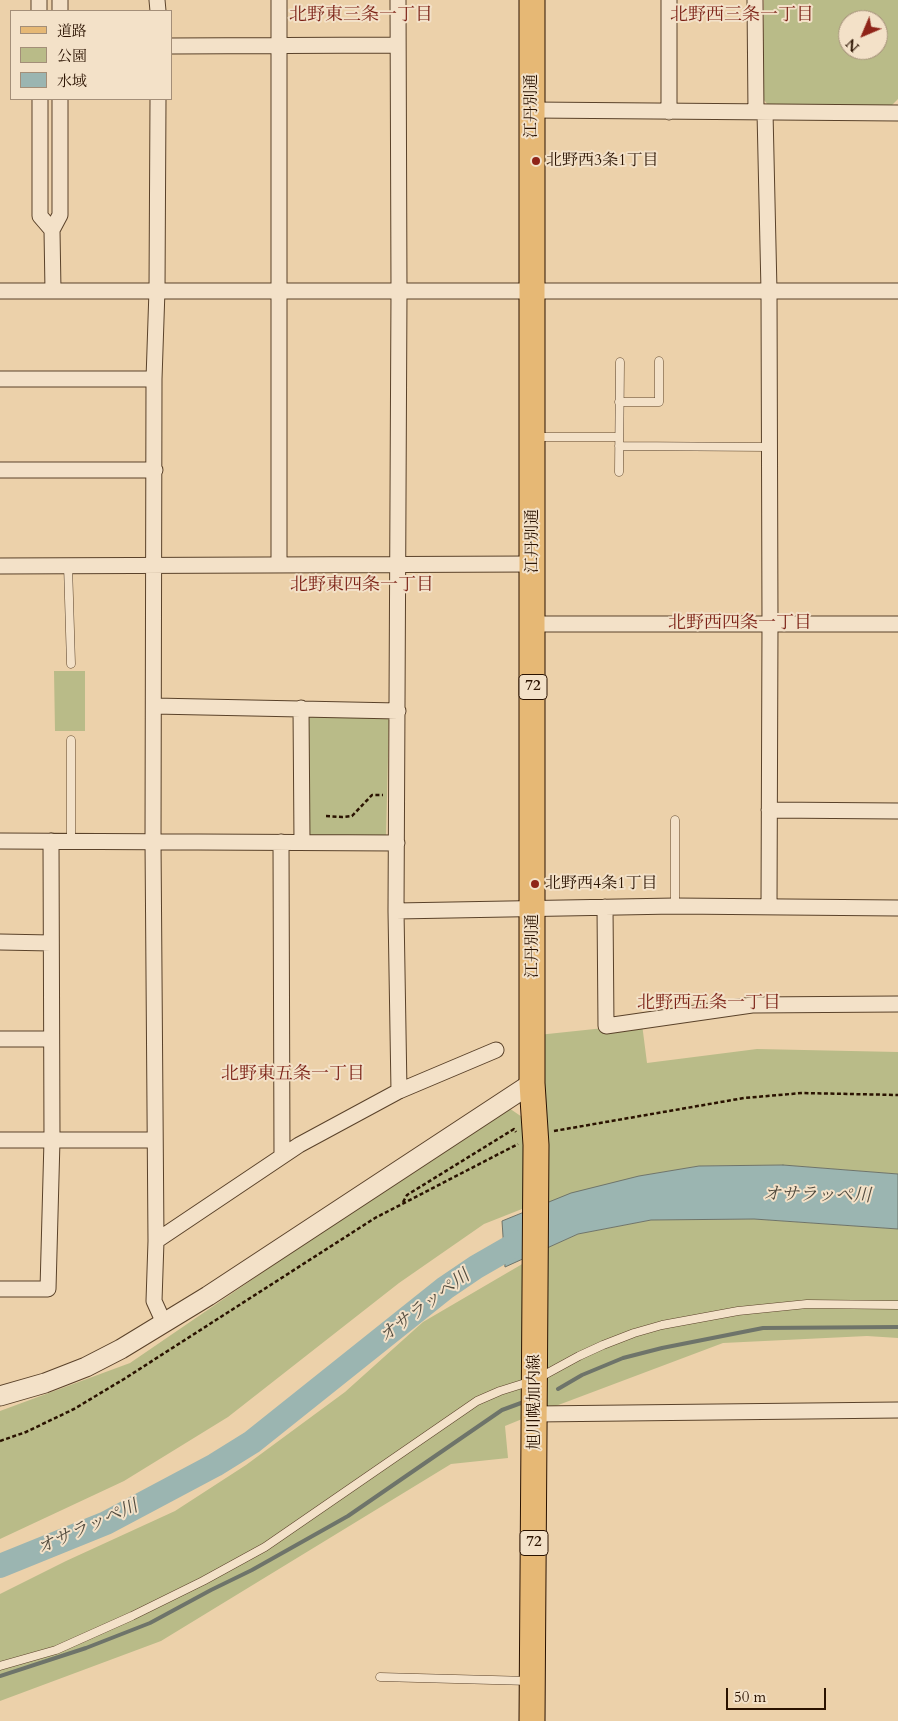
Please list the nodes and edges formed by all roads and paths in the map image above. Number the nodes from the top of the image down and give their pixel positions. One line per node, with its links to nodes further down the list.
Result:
1 (279, 0): 8 (street)
2 (398, 0): 6 (street)
3 (532, 0): 12 (main road, 江丹別通 / 72)
4 (669, 0): 13 (street)
5 (756, 0): 14 (street)
6 (398, 45): 8 (street); 21 (street)
7 (172, 46): 8 (street)
8 (279, 46): 24 (street)
9 (40, 100): 16 (street)
10 (60, 100): 16 (street)
11 (158, 100): 17 (street)
12 (532, 110): 13 (street); 18 (main road, 江丹別通 / 72)
13 (669, 112): 14 (street)
14 (761, 112): 15 (street); 22 (street)
15 (898, 113)
16 (52, 230): 20 (street)
17 (157, 290): 20 (street); 24 (street); 28 (street)
18 (533, 290): 21 (street); 22 (street); 30 (main road, 江丹別通 / 72)
19 (0, 291): 20 (street)
20 (53, 291)
21 (399, 291): 24 (street); 39 (street)
22 (768, 291): 23 (street); 33 (street)
23 (898, 291)
24 (279, 292): 38 (street)
25 (658, 360): 29 (lane)
26 (620, 362): 29 (lane)
27 (0, 379): 28 (street)
28 (154, 380): 35 (street)
29 (619, 402): 31 (lane)
30 (533, 437): 31 (lane); 40 (main road, 江丹別通 / 72)
31 (619, 437): 32 (lane)
32 (619, 446): 33 (lane); 36 (lane)
33 (768, 447): 44 (street)
34 (0, 470): 35 (street)
35 (155, 470): 37 (street)
36 (619, 472)
37 (155, 564): 38 (street); 41 (street); 47 (street)
38 (279, 564): 39 (street)
39 (398, 564): 40 (street); 49 (street)
40 (533, 564): 43 (main road, 江丹別通 / 72)
41 (68, 565): 42 (street); 46 (lane)
42 (0, 566)
43 (533, 624): 44 (street); 66 (main road, 江丹別通 / 72)
44 (770, 624): 45 (street); 52 (street)
45 (898, 624)
46 (71, 664)
47 (154, 706): 48 (street); 59 (street)
48 (301, 708): 49 (street); 61 (street)
49 (398, 710): 51 (street)
50 (71, 740): 58 (lane)
51 (398, 795): 54 (path); 62 (street)
52 (769, 810): 53 (street); 64 (street)
53 (898, 811)
54 (326, 816)
55 (675, 820): 63 (lane)
56 (0, 841): 57 (street)
57 (51, 841): 58 (street); 70 (street)
58 (71, 841): 59 (street)
59 (153, 841): 60 (street); 81 (street)
60 (282, 842): 61 (street); 82 (street)
61 (302, 842): 62 (street)
62 (397, 843): 68 (street)
63 (675, 906): 64 (street); 65 (street)
64 (768, 906): 67 (street)
65 (605, 907): 66 (street); 71 (street)
66 (533, 908): 68 (street); 75 (main road, 江丹別通 / 72)
67 (898, 908)
68 (396, 911): 76 (street)
69 (0, 942): 70 (street)
70 (50, 942): 73 (street)
71 (898, 1004)
72 (0, 1039): 73 (street)
73 (50, 1039): 80 (street)
74 (496, 1050): 76 (street)
75 (532, 1083): 78 (main road, 旭川幌加内線 / 72); 87 (street)
76 (399, 1092): 82 (street)
77 (898, 1095): 78 (path)
78 (531, 1139): 83 (path); 83 (path); 88 (main road, 旭川幌加内線 / 72)
79 (0, 1140): 80 (street)
80 (52, 1140): 81 (street); 85 (street)
81 (154, 1140): 84 (street)
82 (282, 1156): 84 (street)
83 (402, 1204): 92 (path)
84 (156, 1241): 87 (street)
85 (0, 1288)
86 (898, 1306): 88 (lane)
87 (164, 1323): 89 (street)
88 (535, 1372): 91 (main road, 旭川幌加内線 / 72); 93 (lane)
89 (0, 1396)
90 (898, 1410): 91 (street)
91 (535, 1414): 95 (main road, 旭川幌加内線 / 72)
92 (0, 1441)
93 (0, 1666)
94 (380, 1678): 95 (lane)
95 (532, 1681): 96 (main road, 旭川幌加内線 / 72)
96 (532, 1721)

